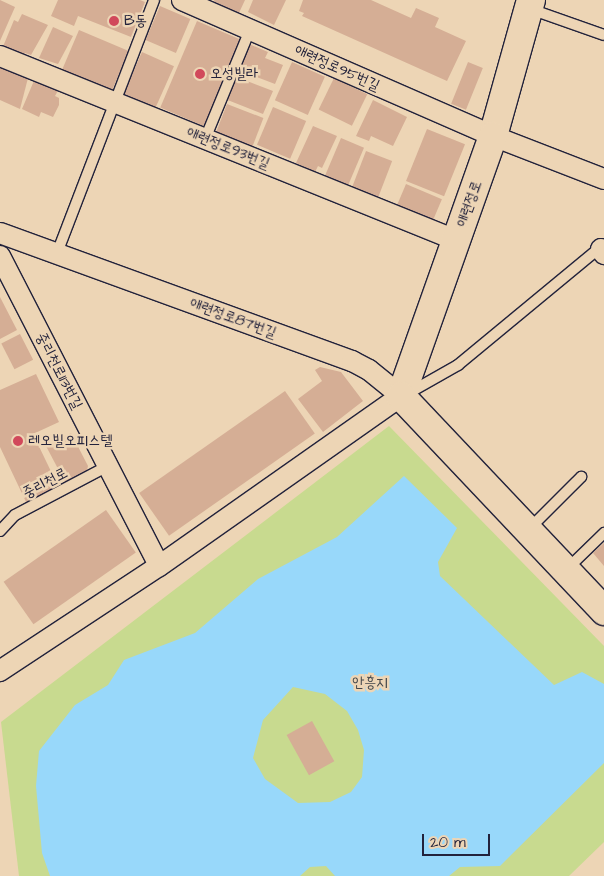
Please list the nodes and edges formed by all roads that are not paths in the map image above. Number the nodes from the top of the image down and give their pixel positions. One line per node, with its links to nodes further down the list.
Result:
1 (154, 0): 7 (lane)
2 (182, 0): 4 (street, 애련정로95번길)
3 (530, 4): 5 (lane, 애련정로); 8 (street, 애련정로)
4 (250, 30): 8 (street, 애련정로95번길); 9 (lane)
5 (604, 35)
6 (0, 56): 7 (street, 애련정로93번길)
7 (114, 102): 9 (street, 애련정로93번길); 14 (lane)
8 (493, 136): 10 (street, 애련정로95번길); 12 (street, 애련정로)
9 (205, 139): 12 (street, 애련정로93번길)
10 (604, 179)
11 (0, 233): 14 (street, 애련정로87번길)
12 (456, 240): 16 (street, 애련정로)
13 (603, 248): 16 (lane)
14 (57, 253): 16 (street, 애련정로87번길)
15 (0, 256): 17 (street, 중리천로113번길)
16 (401, 396): 19 (street); 22 (street)
17 (108, 466): 20 (lane, 중리천로); 22 (street, 중리천로113번길)
18 (582, 477): 19 (lane)
19 (528, 530): 23 (street)
20 (0, 531)
21 (604, 533): 23 (lane)
22 (159, 566): 25 (street)
23 (565, 570): 24 (street)
24 (604, 611)
25 (0, 671)

